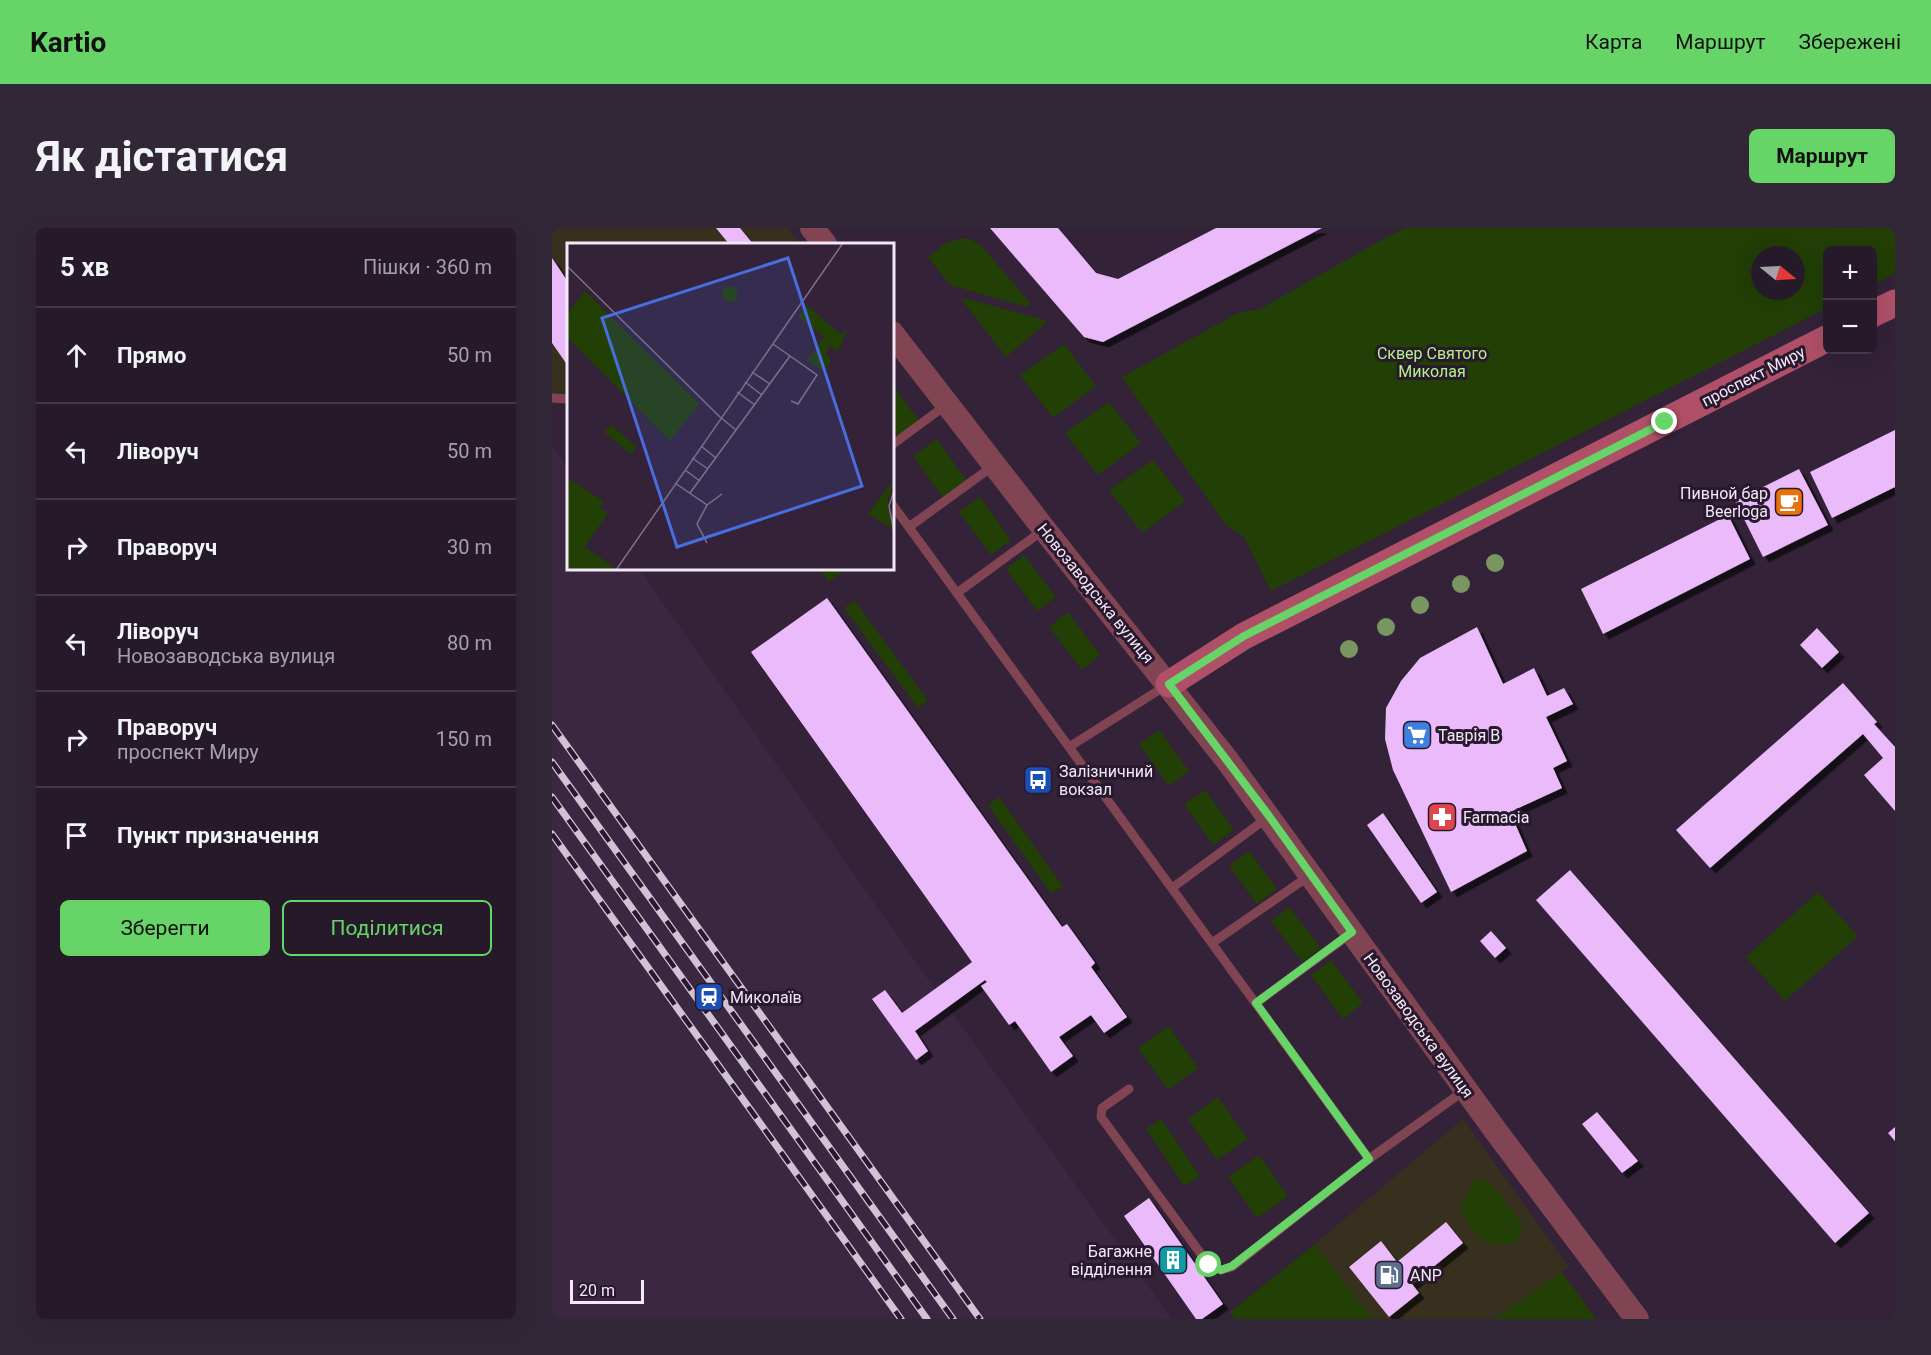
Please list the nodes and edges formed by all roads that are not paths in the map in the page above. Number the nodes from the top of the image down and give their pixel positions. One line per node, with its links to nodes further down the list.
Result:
1 (812, 228): 2 (street)
2 (824, 243)
3 (1895, 303): 4 (main road)
4 (1877, 312)
5 (894, 336): 9 (street, Новозаводська вулиця)
6 (1823, 340): 16 (main road, проспект Миру)
7 (552, 398): 8 (lane)
8 (567, 399)
9 (948, 404): 10 (lane); 11 (street, Новозаводська вулиця)
10 (894, 444)
11 (994, 465): 13 (lane); 14 (street, Новозаводська вулиця)
12 (894, 507): 13 (lane)
13 (909, 527): 15 (lane)
14 (1044, 529): 15 (lane); 16 (street, Новозаводська вулиця)
15 (957, 593): 17 (lane)
16 (1169, 684): 17 (lane); 18 (street, Новозаводська вулиця)
17 (1069, 747): 20 (lane)
18 (1269, 816): 19 (street, Новозаводська вулиця); 20 (lane)
19 (1311, 874): 21 (street, Новозаводська вулиця); 22 (lane)
20 (1172, 888): 22 (lane)
21 (1352, 932): 23 (lane); 25 (street, Новозаводська вулиця)
22 (1212, 943): 23 (lane)
23 (1256, 1003): 26 (lane)
24 (1130, 1089): 26 (lane)
25 (1466, 1089): 26 (lane); 27 (street, Новозаводська вулиця)
26 (1369, 1159)
27 (1637, 1319)

